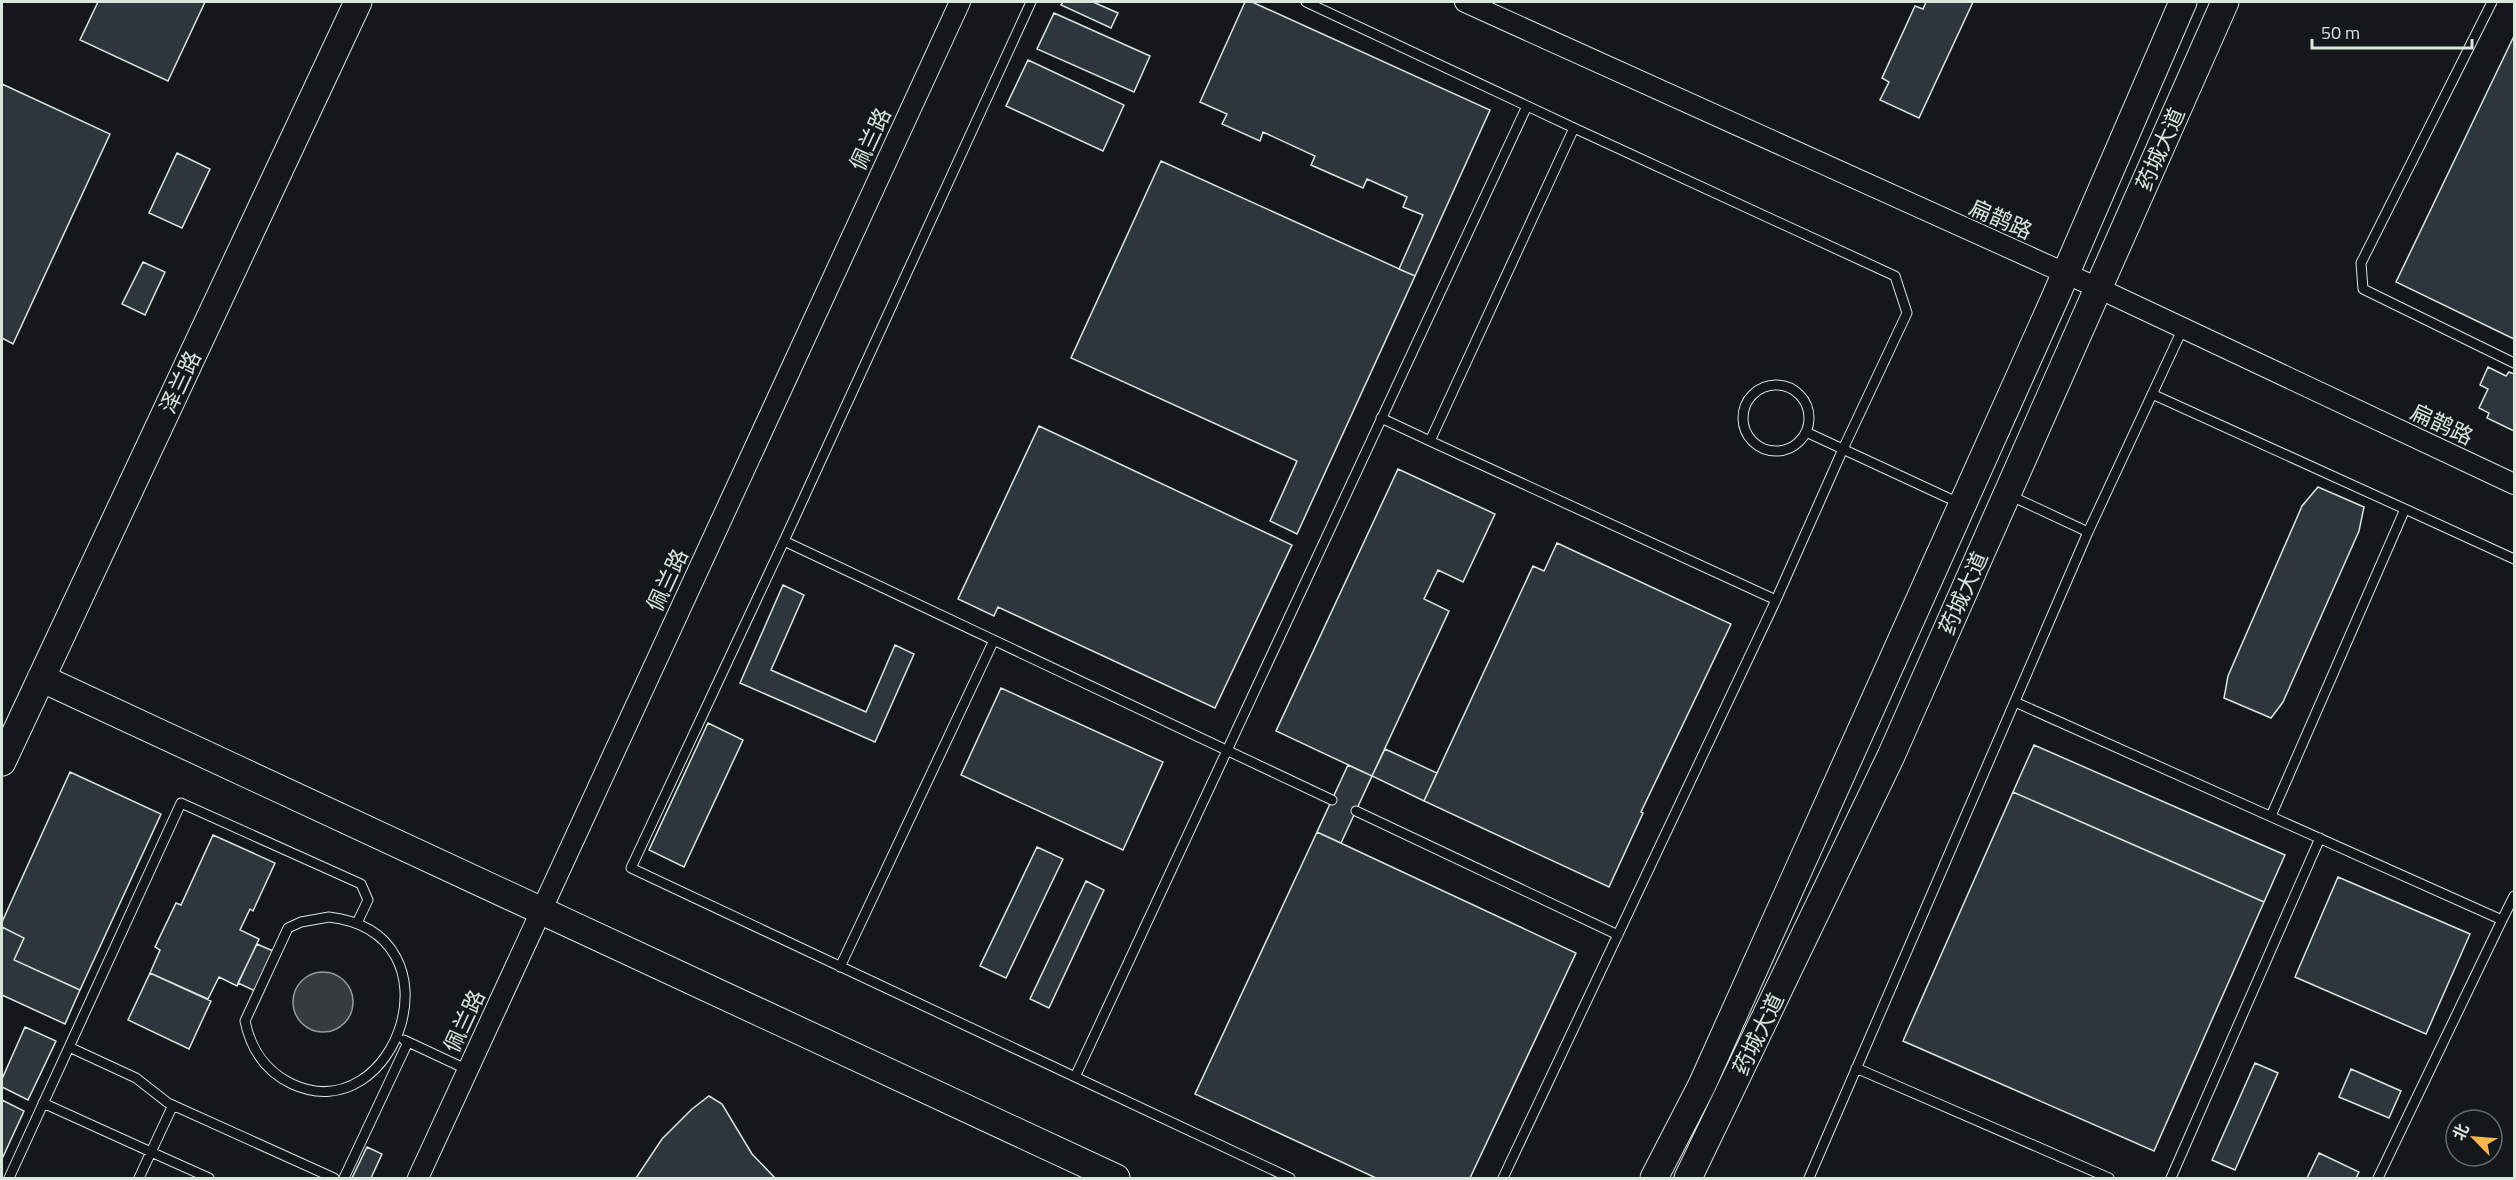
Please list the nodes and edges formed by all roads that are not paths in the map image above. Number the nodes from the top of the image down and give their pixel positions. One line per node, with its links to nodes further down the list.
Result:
1 (358, 2): 29 (main road, 泽兰路)
2 (960, 2): 38 (street, 佩兰路)
3 (1031, 2): 25 (lane)
4 (1306, 2): 9 (lane)
5 (1466, 2): 11 (street, 扁鹊路)
6 (2183, 2): 11 (main road, 药城大道)
7 (2225, 2): 12 (main road, 药城大道)
8 (2492, 2): 14 (lane)
9 (1527, 106): 10 (lane); 16 (lane)
10 (1574, 128): 18 (lane); 19 (lane)
11 (2065, 274): 12 (street, 扁鹊路); 22 (main road, 药城大道)
12 (2098, 288): 13 (street, 扁鹊路); 21 (main road, 药城大道)
13 (2183, 328): 15 (lane); 20 (street, 扁鹊路)
14 (2514, 363)
15 (2152, 394): 23 (lane); 24 (lane)
16 (1381, 418): 18 (lane); 31 (lane)
17 (1806, 432): 17 (lane); 19 (lane)
18 (1430, 441): 27 (lane)
19 (1843, 449): 22 (lane); 27 (lane)
20 (2514, 484)
21 (2007, 494): 24 (lane); 62 (main road, 药城大道)
22 (1963, 504): 61 (main road, 药城大道)
23 (2405, 509): 26 (lane); 35 (lane)
24 (2088, 531): 30 (lane)
25 (784, 541): 28 (lane); 42 (lane)
26 (2514, 559)
27 (1776, 600): 41 (lane)
28 (994, 640): 31 (lane); 42 (lane)
29 (41, 678): 32 (main road, 泽兰路); 38 (main road)
30 (2015, 702): 35 (lane); 46 (lane)
31 (1227, 750): 33 (lane); 48 (lane)
32 (2, 762)
33 (1332, 800)
34 (1356, 811): 41 (lane)
35 (2271, 816): 36 (lane)
36 (2320, 838): 39 (lane); 65 (lane)
37 (2514, 896): 39 (lane)
38 (541, 911): 47 (street, 佩兰路); 58 (main road)
39 (2502, 920): 66 (lane)
40 (357, 923): 43 (lane); 43 (lane); 45 (lane)
41 (1618, 934): 60 (lane)
42 (840, 967): 48 (lane)
43 (396, 1036): 44 (lane)
44 (408, 1042): 47 (lane); 56 (lane)
45 (69, 1047): 49 (lane); 50 (lane)
46 (1856, 1068): 63 (lane); 64 (lane)
47 (468, 1070): 57 (street, 佩兰路)
48 (1075, 1077): 59 (lane)
49 (43, 1103): 51 (lane); 52 (lane)
50 (173, 1106): 51 (lane); 55 (lane)
51 (151, 1152): 53 (lane); 54 (lane)
52 (9, 1179)
53 (139, 1179)
54 (209, 1179)
55 (334, 1179)
56 (344, 1179)
57 (418, 1179)
58 (1116, 1179)
59 (1290, 1179)
60 (1503, 1179)
61 (1654, 1179)
62 (1688, 1179)
63 (1809, 1179)
64 (2109, 1179)
65 (2171, 1179)
66 (2378, 1179)

